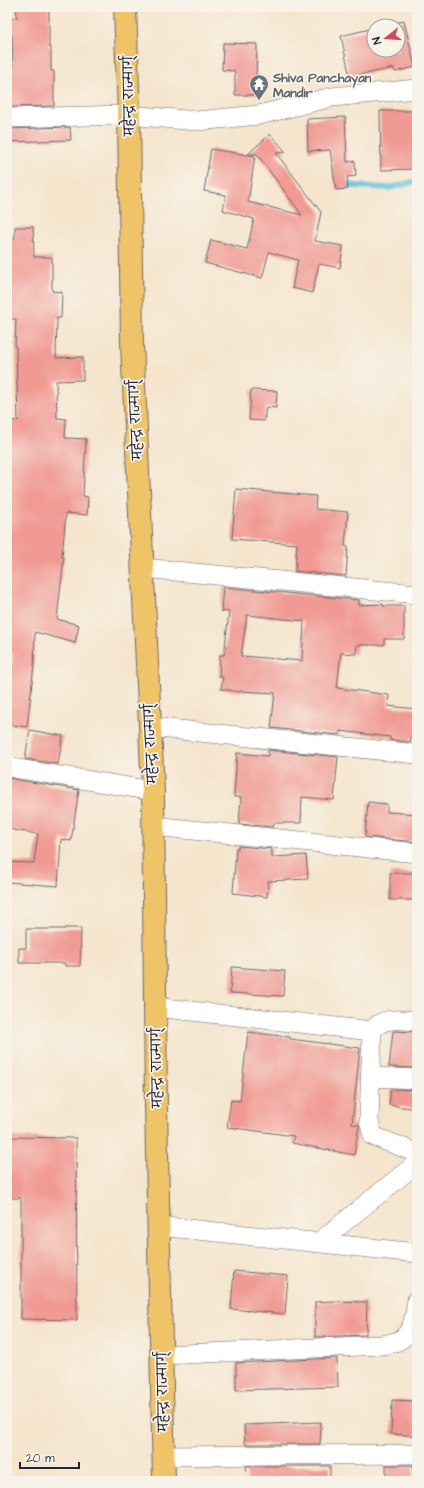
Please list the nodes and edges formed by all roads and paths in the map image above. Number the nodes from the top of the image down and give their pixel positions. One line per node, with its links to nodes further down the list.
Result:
1 (126, 7): 3 (highway, महेन्द्र राज्मार्ग्)
2 (417, 89): 3 (street)
3 (129, 114): 4 (street); 5 (highway, महेन्द्र राज्मार्ग्)
4 (7, 118)
5 (142, 568): 6 (street); 7 (highway, महेन्द्र राज्मार्ग्)
6 (417, 594)
7 (149, 726): 8 (street); 10 (highway, महेन्द्र राज्मार्ग्)
8 (417, 754)
9 (7, 767): 10 (street)
10 (153, 792): 11 (highway, महेन्द्र राज्मार्ग्)
11 (153, 826): 12 (street); 13 (highway, महेन्द्र राज्मार्ग्)
12 (417, 853)
13 (155, 1007): 15 (street); 19 (highway, महेन्द्र राज्मार्ग्)
14 (417, 1021): 15 (street)
15 (372, 1031): 16 (street)
16 (370, 1077): 17 (street); 18 (street)
17 (417, 1079)
18 (416, 1153): 20 (street)
19 (159, 1226): 20 (street); 23 (highway, महेन्द्र राज्मार्ग्)
20 (318, 1243): 21 (street)
21 (417, 1254)
22 (417, 1299): 23 (street)
23 (162, 1355): 25 (highway, महेन्द्र राज्मार्ग्)
24 (417, 1454): 25 (street)
25 (164, 1456): 26 (highway, महेन्द्र राज्मार्ग्)
26 (164, 1481)

